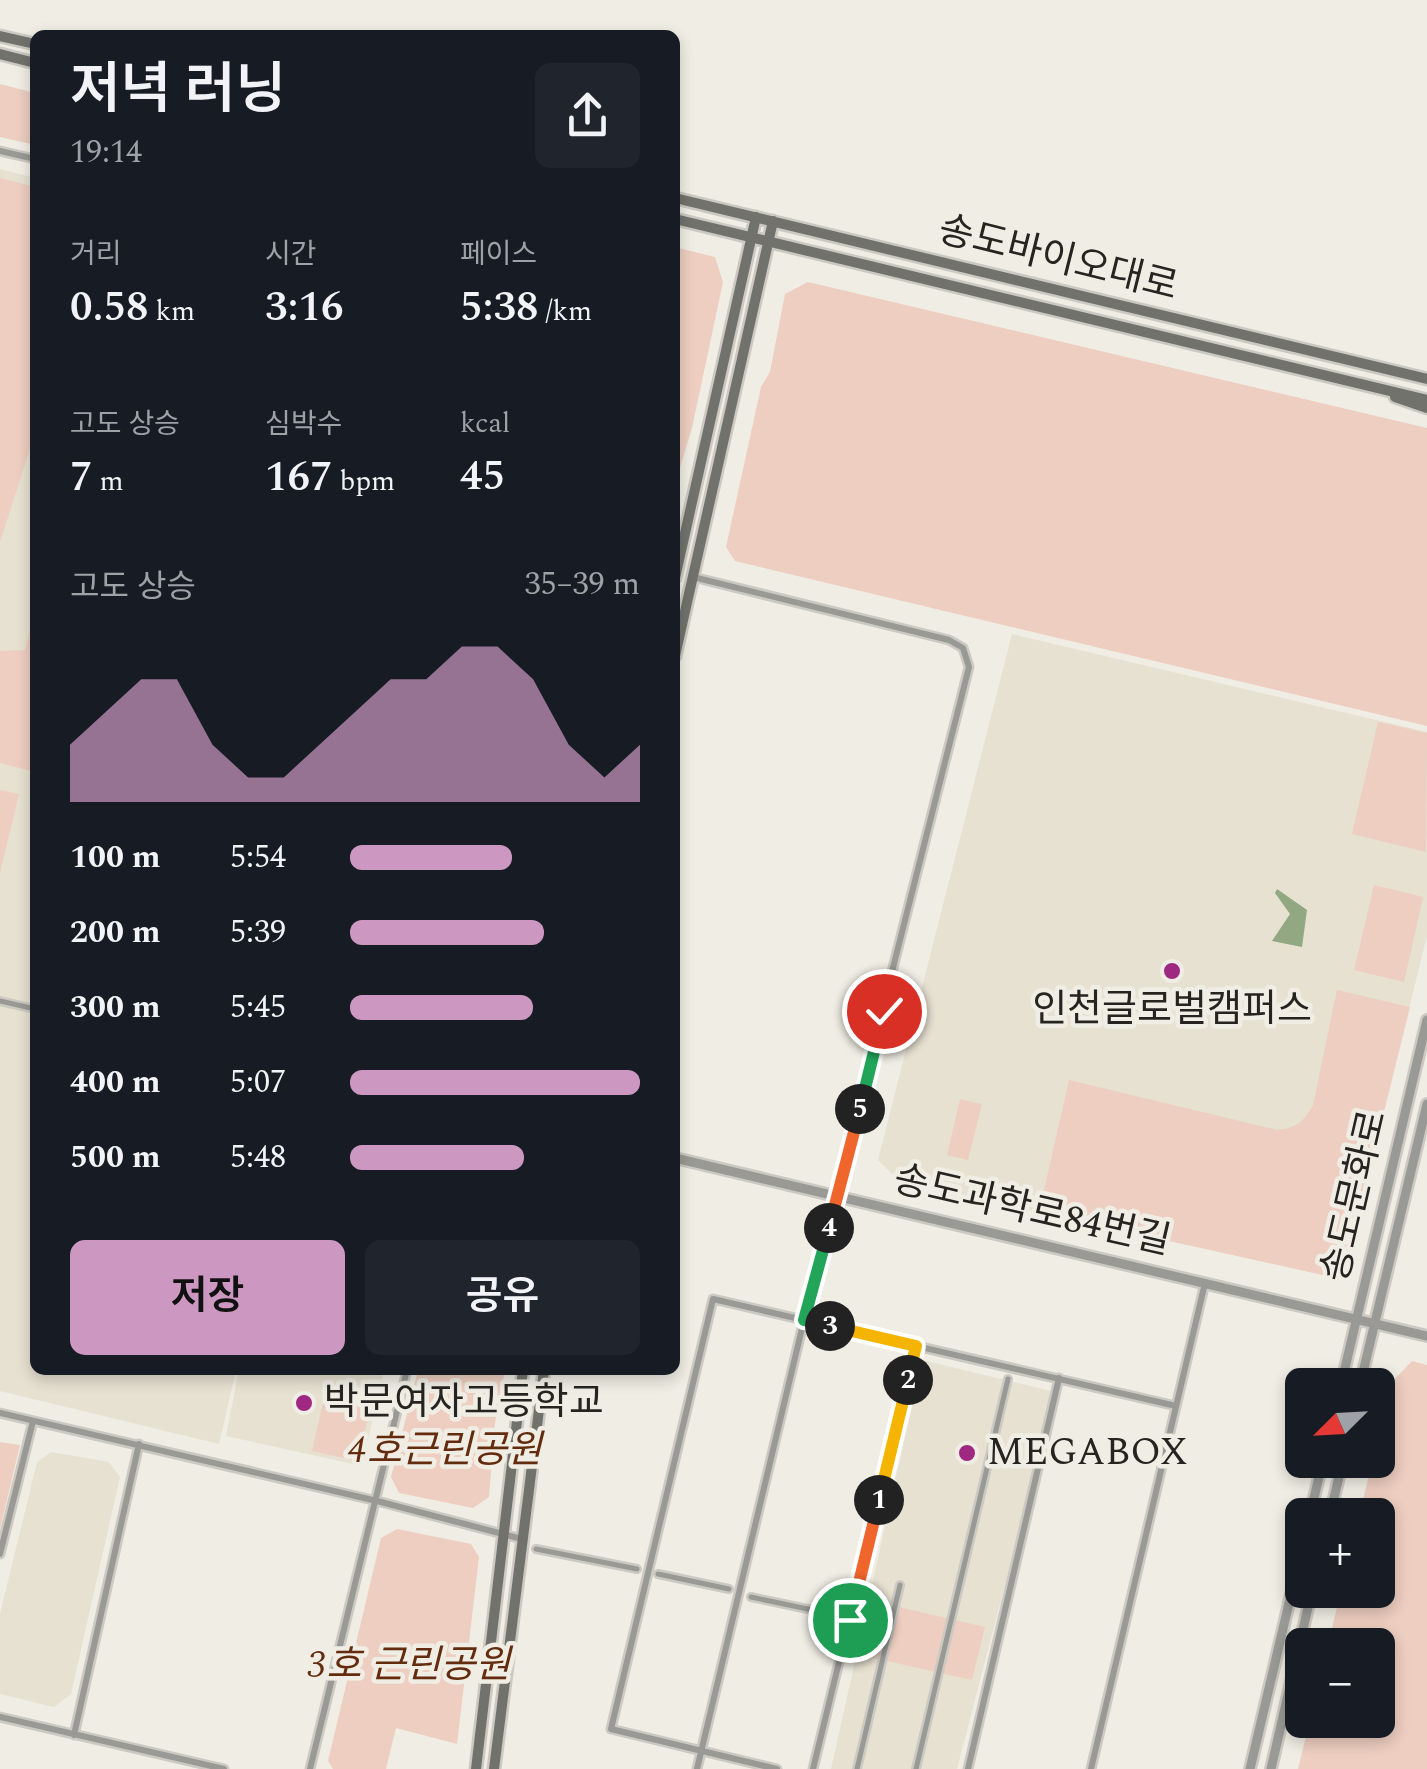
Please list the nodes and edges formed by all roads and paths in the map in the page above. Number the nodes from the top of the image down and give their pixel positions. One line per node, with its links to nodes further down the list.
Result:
1 (0, 36): 2 (main road)
2 (30, 43)
3 (0, 54): 4 (main road)
4 (30, 62)
5 (0, 151): 6 (street)
6 (30, 159)
7 (680, 199): 8 (main road, 송도바이오대로)
8 (756, 217): 10 (main road, 송도바이오대로); 11 (main road)
9 (680, 220): 11 (main road, 송도바이오대로)
10 (773, 221): 12 (main road); 13 (main road, 송도바이오대로)
11 (752, 237): 12 (main road, 송도바이오대로); 17 (main road)
12 (768, 241): 14 (main road, 송도바이오대로); 18 (main road)
13 (1427, 380)
14 (1381, 389): 15 (main road, 송도바이오대로); 16 (main road)
15 (1427, 400)
16 (1427, 408)
17 (680, 556)
18 (692, 577): 19 (main road); 25 (street)
19 (680, 633)
20 (0, 1000): 21 (street)
21 (30, 1007)
22 (1427, 1020): 27 (street, 송도문화로)
23 (1427, 1104): 29 (street, 송도문화로)
24 (680, 1159): 25 (street, 송도과학로84번길)
25 (838, 1197): 26 (street, 송도과학로84번길); 28 (street)
26 (1205, 1282): 27 (street, 송도과학로84번길); 39 (street)
27 (1357, 1319): 29 (street, 송도과학로84번길); 32 (street, 송도문화로)
28 (804, 1320): 31 (street); 58 (street); 58 (street)
29 (1375, 1324): 30 (street, 송도과학로84번길); 33 (street, 송도문화로)
30 (1427, 1336)
31 (916, 1346): 37 (street); 65 (street)
32 (1345, 1368)
33 (1364, 1368)
34 (406, 1375): 43 (street)
35 (523, 1375): 44 (main road)
36 (543, 1375): 45 (main road)
37 (1059, 1378): 39 (street); 68 (street)
38 (1008, 1379): 67 (street)
39 (1176, 1406): 69 (street)
40 (0, 1414): 41 (street)
41 (33, 1421): 42 (street); 47 (street)
42 (139, 1444): 43 (street); 57 (street)
43 (378, 1500): 44 (street); 60 (street)
44 (504, 1534): 45 (street); 61 (main road)
45 (522, 1539): 62 (main road)
46 (536, 1548): 48 (street)
47 (0, 1554)
48 (636, 1569)
49 (658, 1574): 51 (street)
50 (900, 1585): 66 (street)
51 (728, 1589)
52 (751, 1598): 55 (street)
53 (1288, 1608): 70 (street)
54 (1308, 1608): 71 (street)
55 (836, 1615)
56 (0, 1717): 57 (street)
57 (74, 1735): 59 (street)
58 (701, 1750): 63 (street); 64 (street)
59 (224, 1769)
60 (310, 1769)
61 (476, 1769)
62 (494, 1769)
63 (696, 1769)
64 (778, 1769)
65 (813, 1769)
66 (857, 1769)
67 (916, 1769)
68 (968, 1769)
69 (1091, 1769)
70 (1250, 1769)
71 (1271, 1769)

